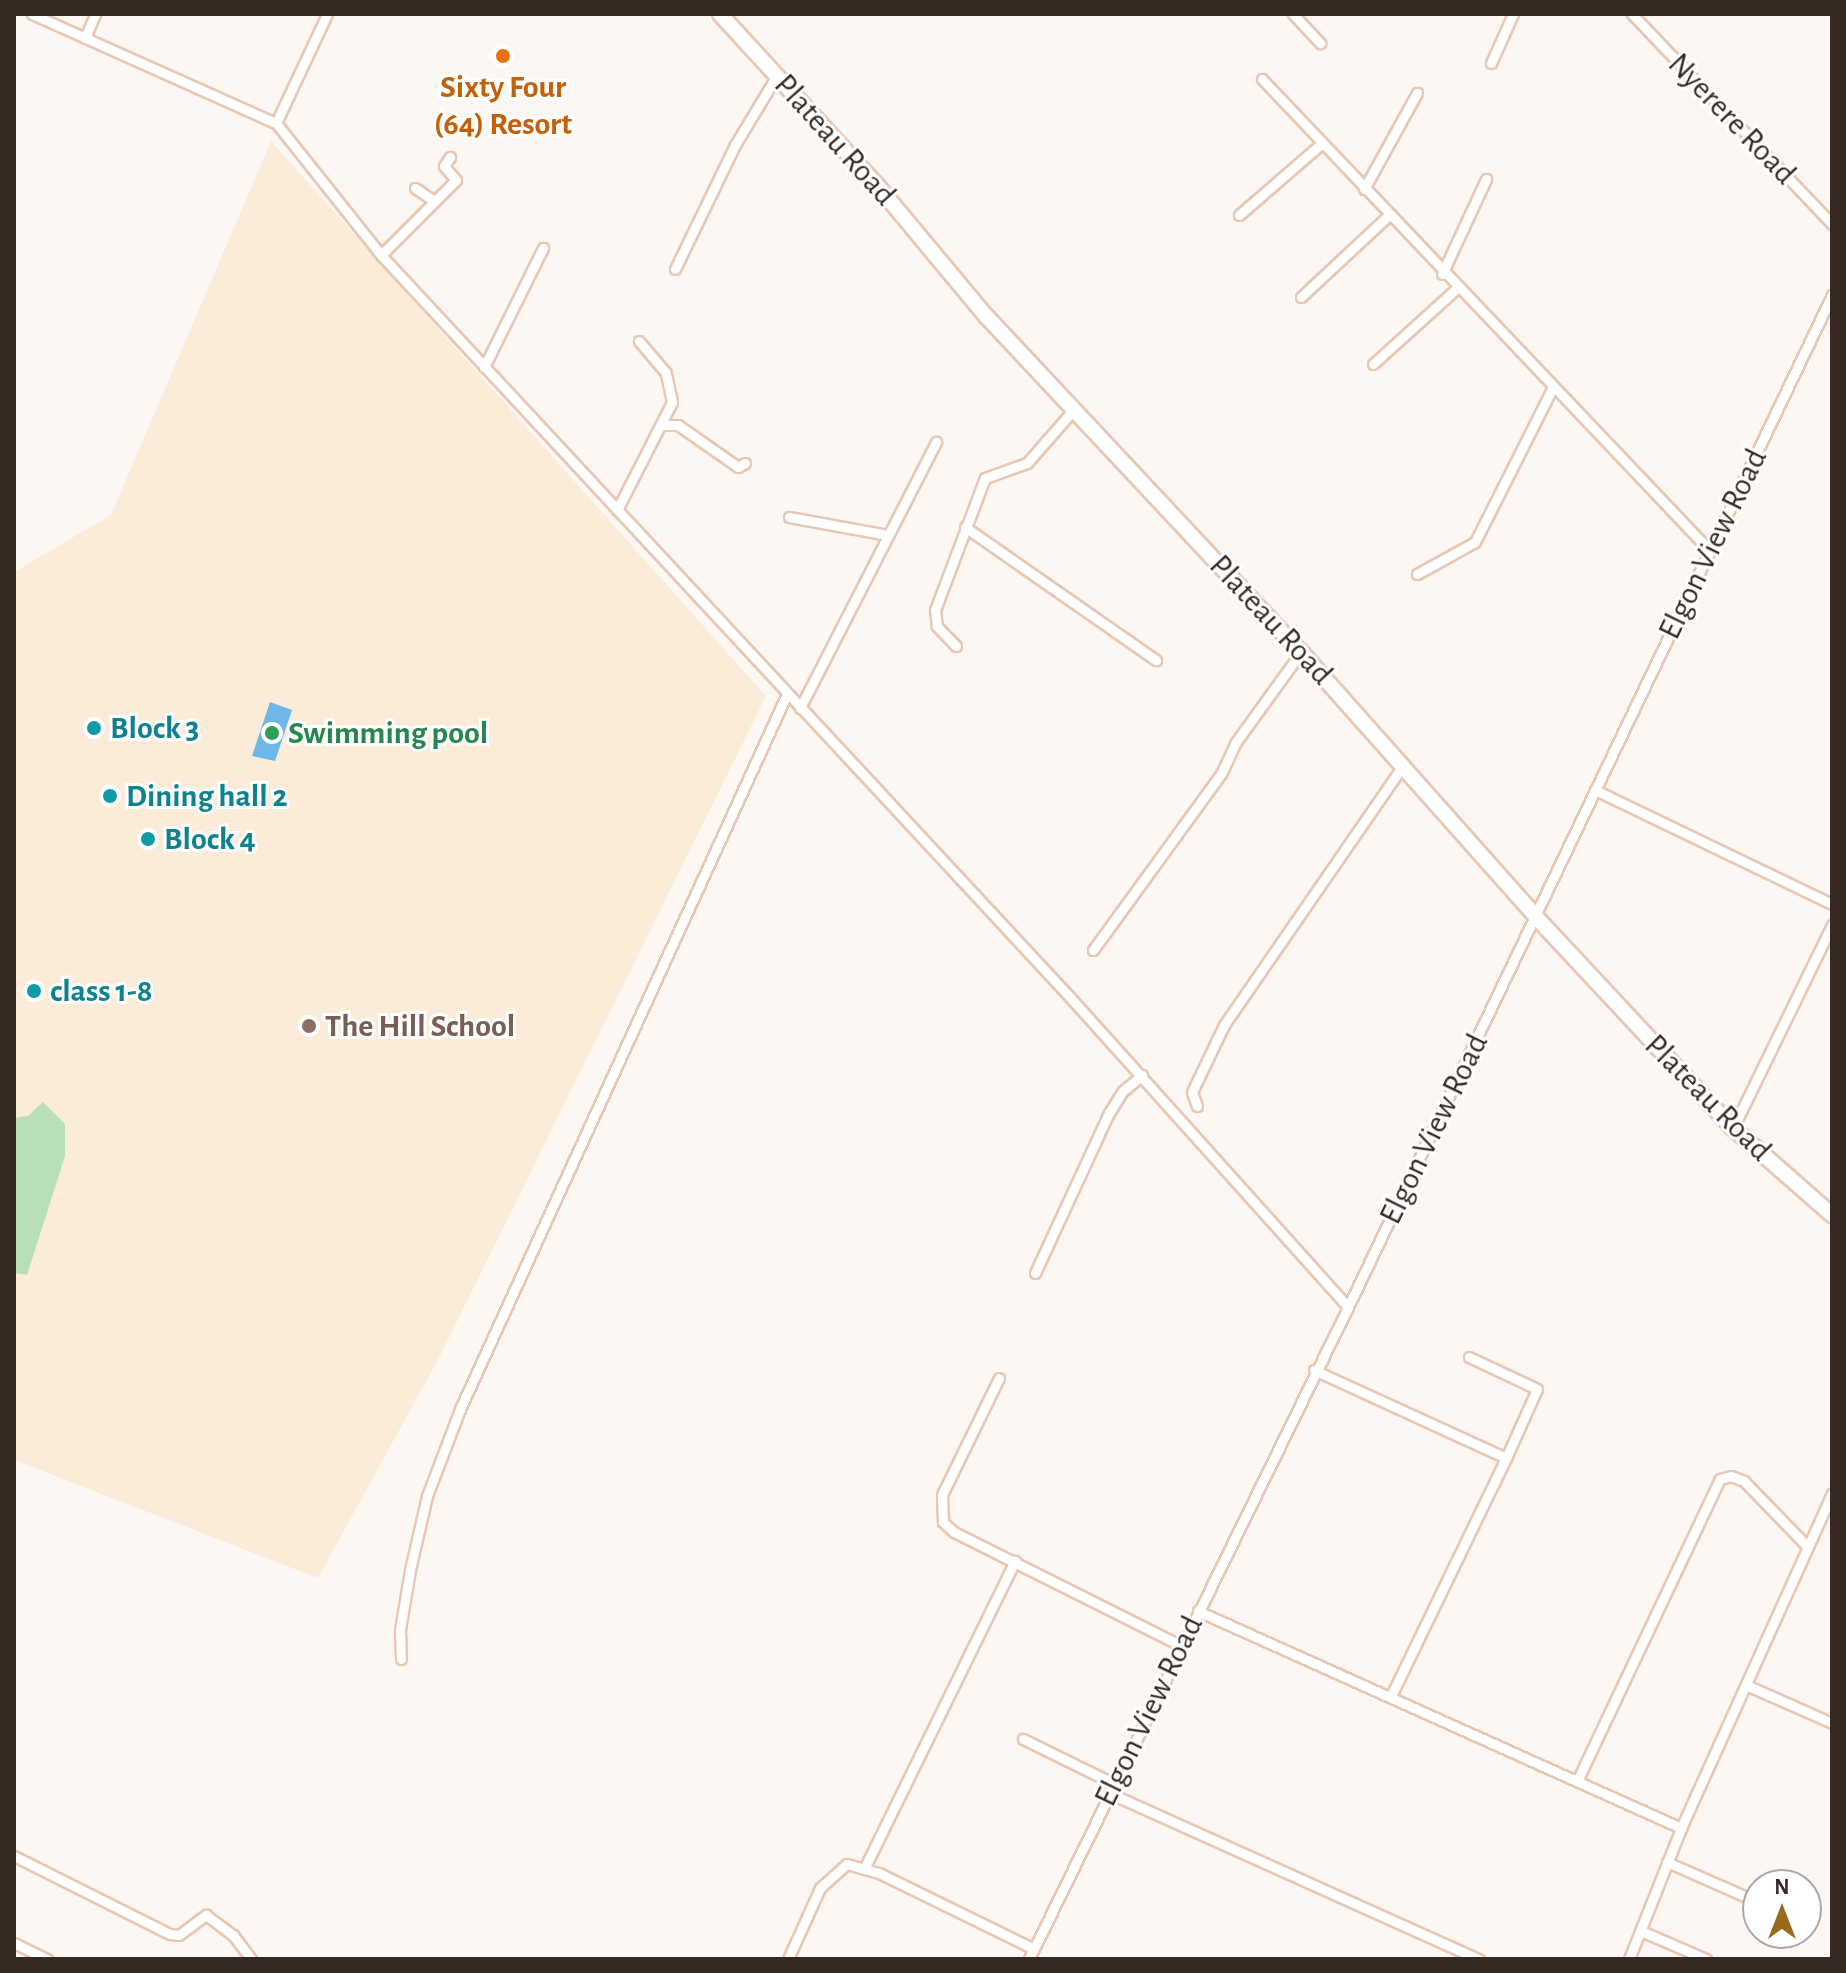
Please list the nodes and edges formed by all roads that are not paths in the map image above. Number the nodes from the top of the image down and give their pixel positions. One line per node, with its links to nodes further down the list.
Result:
1 (32, 14): 8 (street)
2 (95, 14): 8 (street)
3 (327, 14): 14 (street)
4 (720, 14): 11 (street, Plateau Road)
5 (1293, 14): 9 (street)
6 (1513, 14): 10 (street)
7 (1632, 14): 23 (street, Nyerere Road)
8 (85, 38): 14 (street)
9 (1320, 43)
10 (1491, 63)
11 (777, 75): 26 (street); 35 (street, Plateau Road)
12 (1262, 79): 15 (street)
13 (1417, 93): 19 (street)
14 (276, 123): 25 (street)
15 (1322, 143): 19 (street); 21 (street)
16 (450, 157): 20 (street)
17 (1486, 179): 27 (street)
18 (415, 188): 20 (street)
19 (1364, 189): 22 (street)
20 (434, 201): 25 (street)
21 (1239, 215)
22 (1388, 216): 27 (street); 30 (street)
23 (1832, 224)
24 (543, 248): 33 (street)
25 (381, 255): 33 (street)
26 (675, 269)
27 (1442, 274): 28 (street)
28 (1456, 289): 32 (street); 34 (street)
29 (1832, 295): 43 (street, Elgon View Road)
30 (1301, 297)
31 (639, 341): 36 (street)
32 (1373, 364)
33 (484, 367): 39 (street)
34 (1552, 389): 43 (street); 44 (street)
35 (1075, 408): 41 (street); 46 (street, Plateau Road)
36 (663, 425): 38 (street); 39 (street)
37 (936, 442): 42 (street)
38 (745, 463)
39 (617, 510): 48 (street)
40 (789, 517): 42 (street)
41 (965, 527): 45 (street); 47 (street)
42 (888, 535): 49 (street)
43 (1710, 551): 51 (street, Elgon View Road)
44 (1417, 574)
45 (956, 646)
46 (1301, 652): 50 (street, Plateau Road); 55 (street)
47 (1156, 660)
48 (786, 696): 49 (street); 71 (street)
49 (800, 708): 56 (street)
50 (1404, 764): 53 (street, Plateau Road); 57 (street)
51 (1595, 790): 52 (street); 53 (street, Elgon View Road)
52 (1832, 904)
53 (1536, 917): 58 (street, Plateau Road); 61 (street, Elgon View Road)
54 (1832, 925): 58 (street)
55 (1093, 950)
56 (1142, 1075): 60 (street); 61 (street)
57 (1197, 1106)
58 (1733, 1128): 59 (street, Plateau Road)
59 (1832, 1215)
60 (1035, 1273)
61 (1348, 1307): 63 (street, Elgon View Road)
62 (1469, 1357): 65 (street)
63 (1314, 1370): 65 (street); 69 (street, Elgon View Road)
64 (999, 1378): 68 (street)
65 (1506, 1458): 73 (street)
66 (1832, 1493): 67 (street)
67 (1807, 1546): 72 (street); 76 (street)
68 (1015, 1561): 70 (street); 81 (street)
69 (1198, 1611): 70 (street, Elgon View Road); 73 (street)
70 (1180, 1645): 77 (street, Elgon View Road)
71 (401, 1659)
72 (1746, 1685): 74 (street); 78 (street)
73 (1391, 1696): 76 (street)
74 (1832, 1721)
75 (1023, 1739): 77 (street)
76 (1578, 1779): 78 (street)
77 (1111, 1788): 85 (street, Elgon View Road); 90 (street)
78 (1681, 1828): 80 (street)
79 (14, 1856): 87 (street)
80 (1667, 1862): 82 (street); 83 (street)
81 (865, 1867): 85 (street); 88 (street)
82 (1742, 1895)
83 (1641, 1931): 91 (street); 92 (street)
84 (14, 1943): 86 (street)
85 (1034, 1949): 89 (street, Elgon View Road)
86 (47, 1959)
87 (251, 1959)
88 (788, 1959)
89 (1029, 1959)
90 (1479, 1959)
91 (1629, 1959)
92 (1706, 1959)

